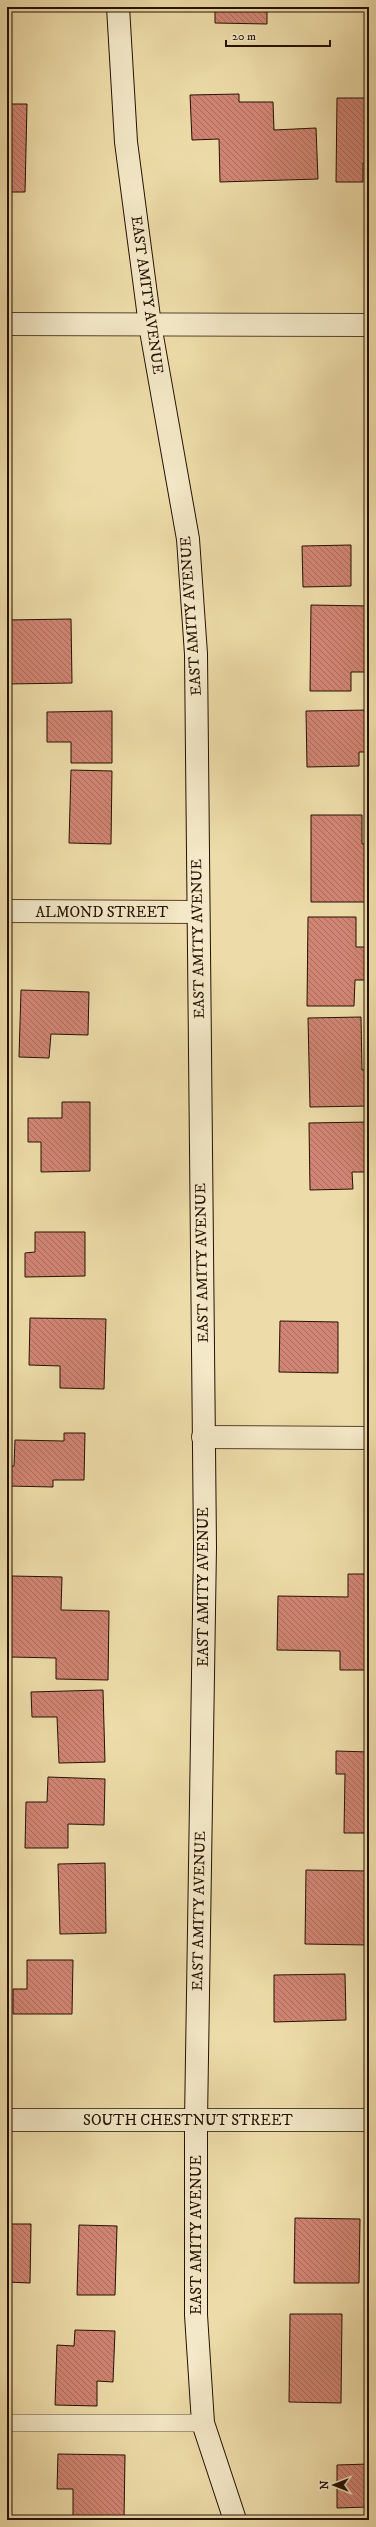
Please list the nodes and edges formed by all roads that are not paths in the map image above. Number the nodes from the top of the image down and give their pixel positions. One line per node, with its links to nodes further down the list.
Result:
1 (118, 7): 3 (main road, EAST AMITY AVENUE)
2 (7, 324): 3 (main road)
3 (150, 325): 4 (main road); 6 (main road, EAST AMITY AVENUE)
4 (369, 325)
5 (7, 912): 6 (main road, ALMOND STREET)
6 (198, 912): 7 (main road, EAST AMITY AVENUE)
7 (203, 1437): 8 (main road); 11 (main road, EAST AMITY AVENUE)
8 (369, 1438)
9 (7, 2120): 11 (main road, SOUTH CHESTNUT STREET)
10 (369, 2120): 11 (main road, SOUTH CHESTNUT STREET)
11 (196, 2121): 13 (main road, EAST AMITY AVENUE)
12 (7, 2423): 13 (lane)
13 (203, 2423): 14 (main road, EAST AMITY AVENUE)
14 (235, 2520)

